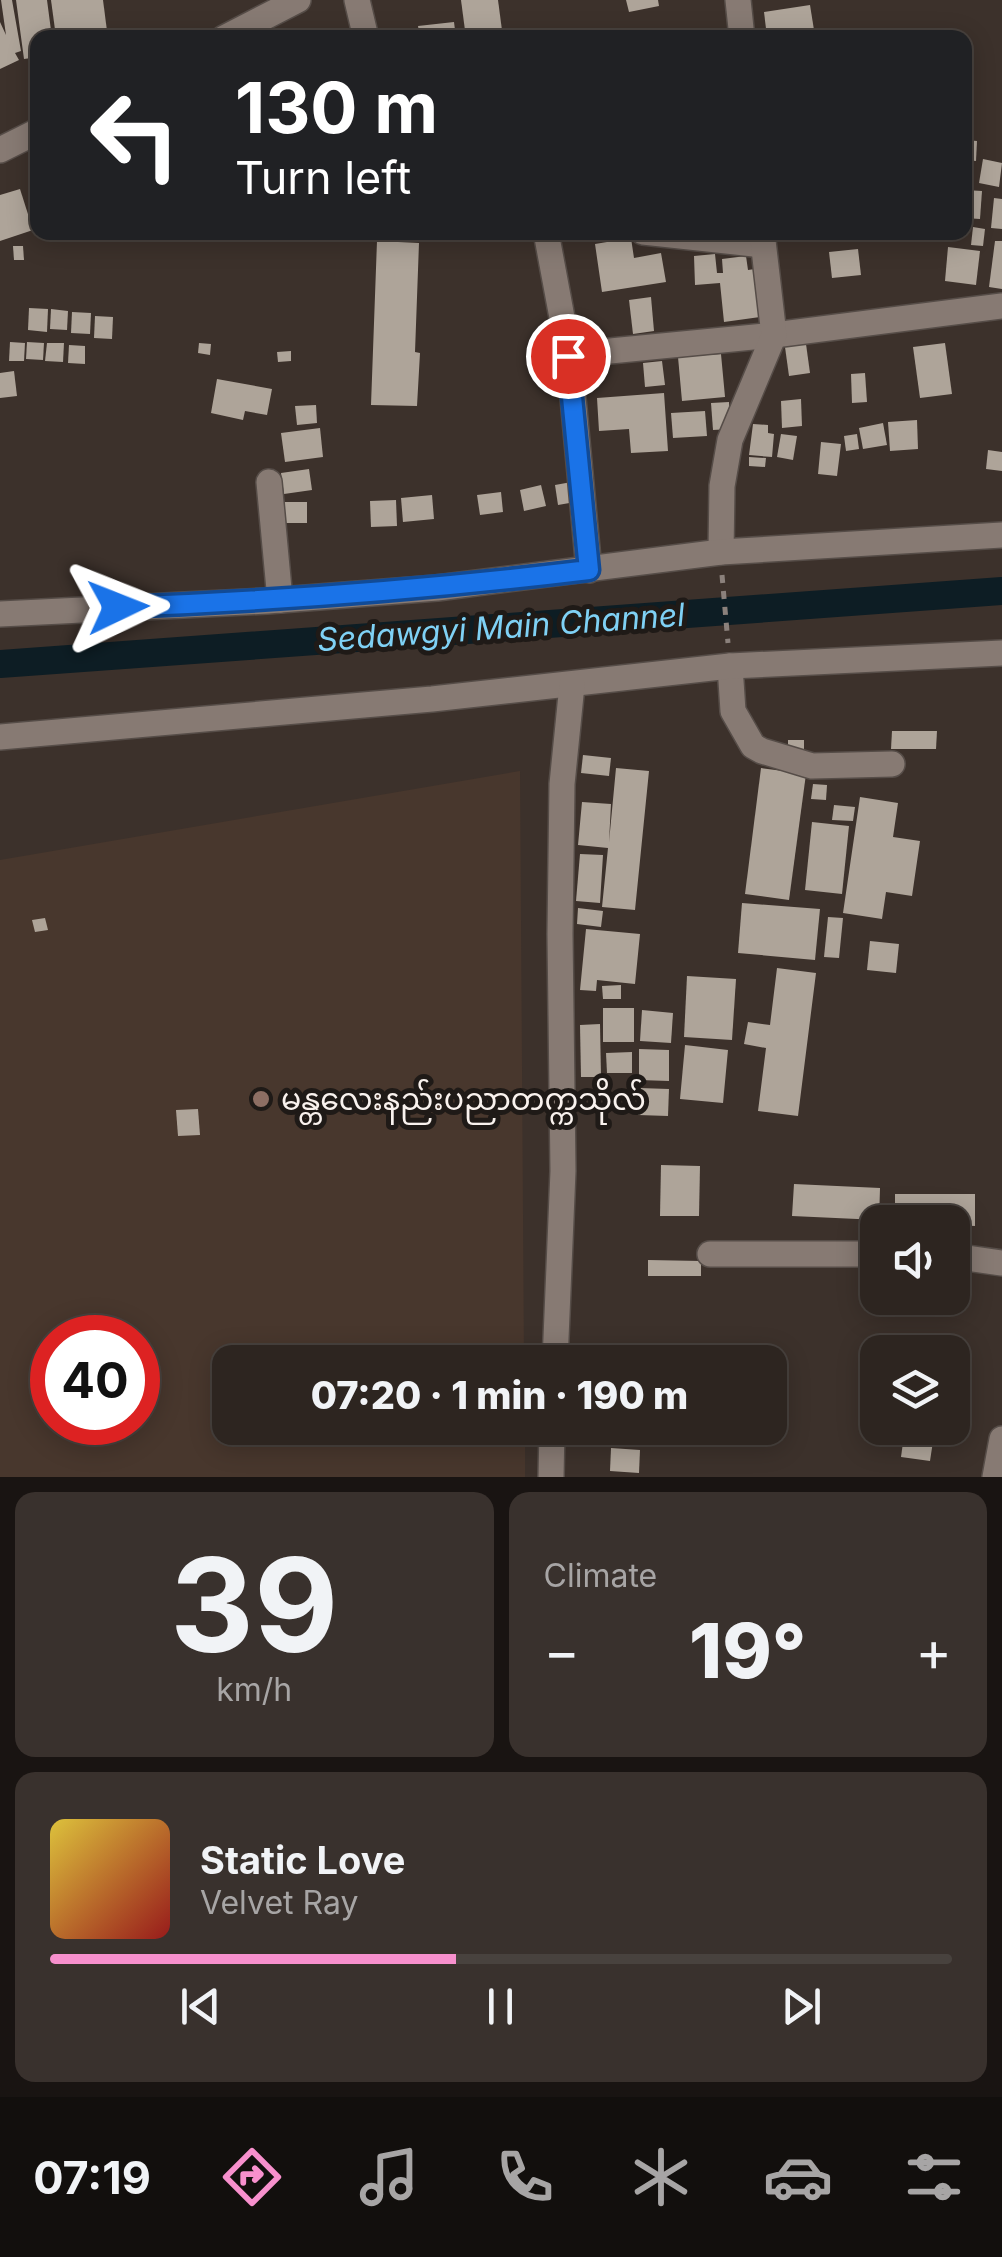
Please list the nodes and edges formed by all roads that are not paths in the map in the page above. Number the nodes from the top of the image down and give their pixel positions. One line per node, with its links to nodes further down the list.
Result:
1 (298, 0): 4 (street)
2 (357, 0): 5 (street)
3 (738, 0): 6 (street)
4 (240, 30)
5 (364, 30)
6 (741, 30)
7 (30, 135): 8 (street)
8 (0, 150)
9 (547, 240): 13 (street)
10 (762, 240): 12 (street)
11 (1002, 306): 12 (street)
12 (774, 335): 13 (street); 16 (street)
13 (568, 356): 17 (street)
14 (269, 482): 18 (street)
15 (1002, 534): 16 (street)
16 (722, 563): 17 (street)
17 (589, 570): 18 (street)
18 (280, 600): 19 (street)
19 (0, 614)
20 (1002, 652): 21 (street)
21 (729, 654): 22 (street); 24 (street)
22 (572, 684): 23 (street); 29 (street)
23 (0, 737)
24 (892, 764)
25 (710, 1254): 26 (street)
26 (860, 1254)
27 (970, 1259): 28 (street)
28 (1002, 1263)
29 (556, 1345)
30 (1002, 1439): 33 (street)
31 (552, 1445): 32 (street)
32 (551, 1477)
33 (995, 1477)

